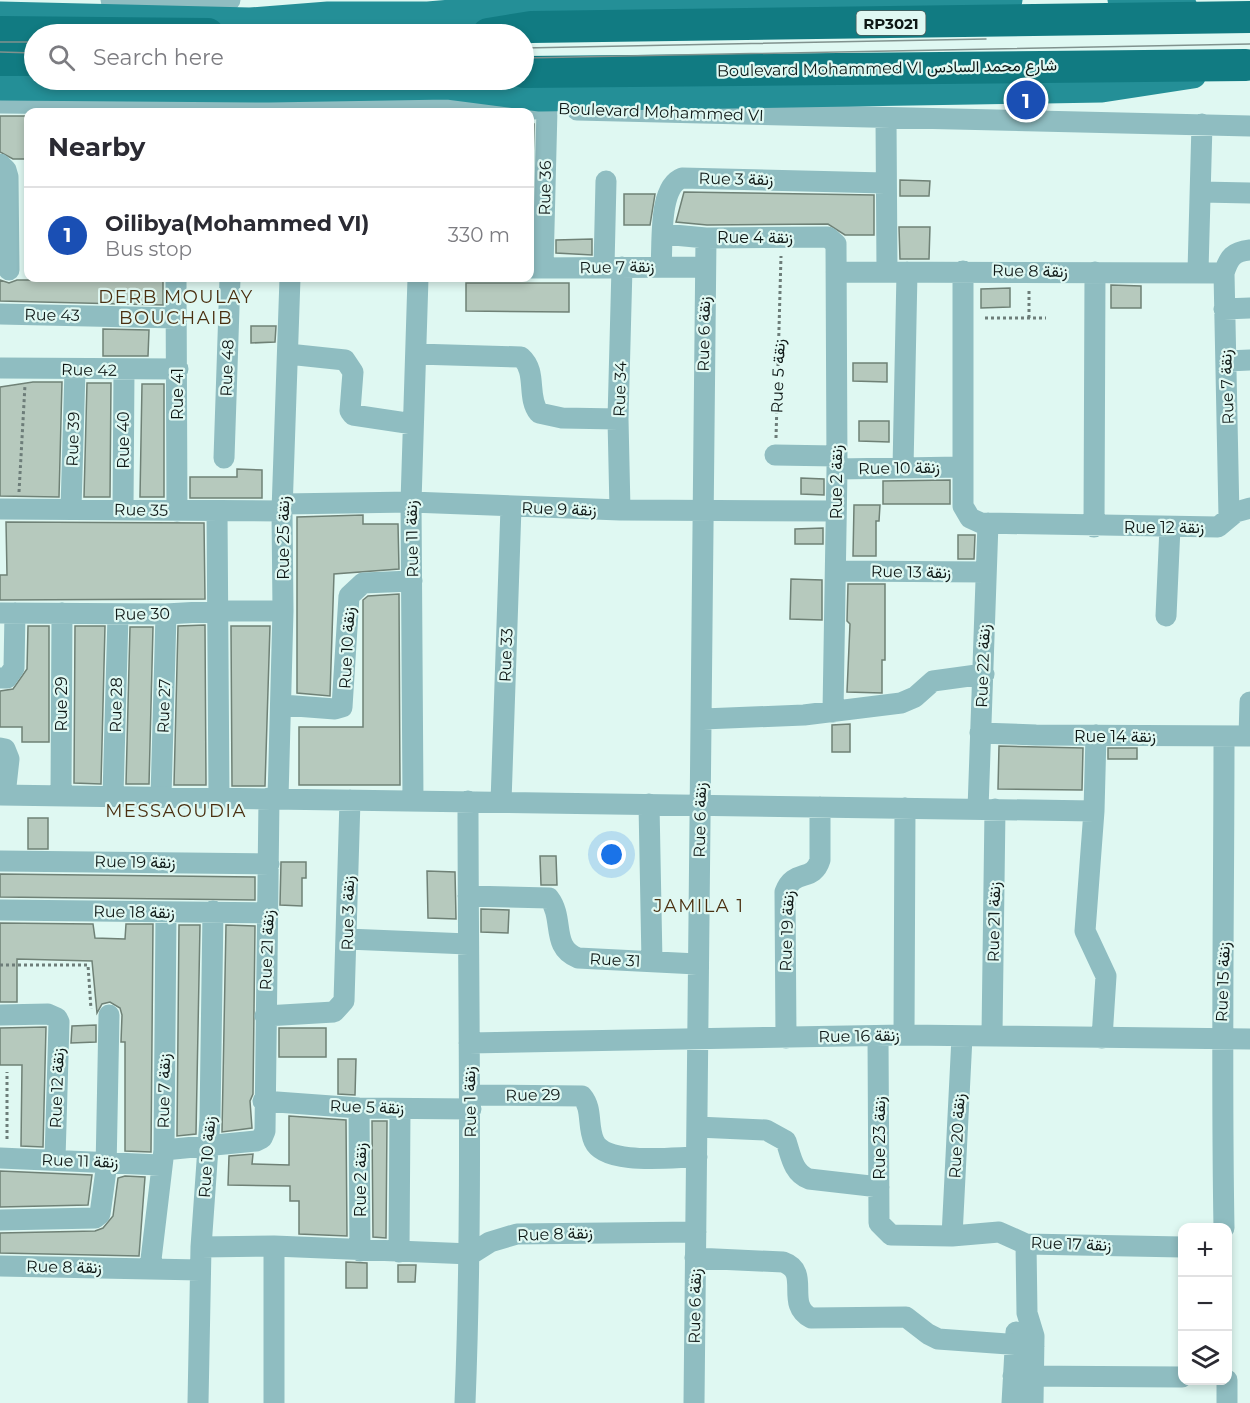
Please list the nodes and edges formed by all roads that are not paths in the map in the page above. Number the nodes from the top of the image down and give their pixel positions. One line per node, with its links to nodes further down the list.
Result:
1 (111, 0): 2 (street)
2 (230, 0)
3 (1009, 0): 5 (main road)
4 (1121, 0): 8 (main road)
5 (972, 2): 7 (main road)
6 (0, 15): 9 (main road)
7 (299, 17): 9 (main road)
8 (1250, 17): 10 (highway, RP3021)
9 (272, 18)
10 (534, 27)
11 (0, 32): 12 (highway)
12 (24, 32)
13 (0, 60): 14 (highway)
14 (24, 60)
15 (1248, 65): 16 (highway, Boulevard Mohammed VI شارع محمد السادس); 21 (main road, Boulevard Mohammed VI)
16 (534, 72)
17 (0, 87): 18 (main road, Boulevard Mohammed VI)
18 (24, 88)
19 (144, 90): 22 (main road, Boulevard Mohammed VI)
20 (460, 90): 23 (main road, Boulevard Mohammed VI)
21 (481, 90)
22 (287, 93): 23 (main road, Boulevard Mohammed VI); 26 (street, Boulevard Mohammed VI)
23 (423, 102): 27 (street, Boulevard Mohammed VI)
24 (0, 103): 25 (street, Boulevard Mohammed VI)
25 (67, 108)
26 (186, 108)
27 (529, 108)
28 (534, 108): 29 (street, Boulevard Mohammed VI)
29 (547, 109): 30 (street, Boulevard Mohammed VI); 45 (street, Rue 36)
30 (886, 119): 31 (street, Boulevard Mohammed VI); 35 (street)
31 (1202, 124): 32 (street, Boulevard Mohammed VI); 36 (street)
32 (1250, 126)
33 (0, 164): 46 (street)
34 (606, 182): 43 (street, Rue 34)
35 (885, 183): 38 (street, Rue 3 زنقة); 49 (street)
36 (1201, 192): 37 (street); 48 (street)
37 (1250, 193)
38 (663, 234): 39 (street, Rue 4 زنقة); 42 (street, Rue 3 زنقة)
39 (706, 238): 41 (street, Rue 4 زنقة); 44 (street, Rue 6 زنقة)
40 (1250, 250): 51 (street)
41 (836, 262): 49 (street, Rue 8 زنقة); 73 (street, Rue 2 زنقة)
42 (661, 266): 43 (street, Rue 7 زنقة); 44 (street, Rue 7 زنقة)
43 (613, 267): 45 (street, Rue 7 زنقة); 68 (street, Rue 34)
44 (705, 267): 85 (street, Rue 6 زنقة)
45 (536, 268)
46 (13, 270)
47 (963, 271): 49 (street, Rue 8 زنقة); 50 (street, Rue 8 زنقة); 74 (street)
48 (1198, 271): 50 (street, Rue 8 زنقة); 51 (street, Rue 8 زنقة)
49 (896, 272): 75 (street)
50 (1095, 272): 90 (street)
51 (1224, 273): 57 (street, Rue 7 زنقة)
52 (176, 282): 59 (street, Rue 41)
53 (230, 282): 72 (street, Rue 48)
54 (290, 282): 60 (street, Rue 25 زنقة)
55 (418, 282): 61 (street, Rue 11 زنقة)
56 (1250, 308): 57 (street)
57 (1224, 309): 63 (street, Rue 7 زنقة)
58 (0, 314): 59 (street, Rue 43)
59 (177, 318): 66 (street, Rue 41)
60 (288, 354): 69 (street); 78 (street, Rue 25 زنقة)
61 (416, 354): 68 (street); 69 (street, Rue 11 زنقة)
62 (1250, 360): 63 (street)
63 (1227, 361): 70 (street, Rue 7 زنقة)
64 (0, 368): 65 (street, Rue 42)
65 (75, 369): 67 (street, Rue 42); 81 (street, Rue 39)
66 (178, 369): 67 (street, Rue 42); 84 (street, Rue 41)
67 (124, 370): 82 (street, Rue 40)
68 (618, 419): 83 (street, Rue 34)
69 (413, 424): 76 (street, Rue 11 زنقة)
70 (1240, 448): 88 (street, Rue 7 زنقة)
71 (776, 455): 73 (street)
72 (224, 458)
73 (836, 463): 75 (street, Rue 10 زنقة); 86 (street, Rue 2 زنقة)
74 (961, 467): 75 (street, Rue 10 زنقة); 89 (street)
75 (903, 468)
76 (411, 502): 77 (street, Rue 9 زنقة); 78 (street, Rue 9 زنقة); 94 (street, Rue 11 زنقة)
77 (511, 507): 83 (street, Rue 9 زنقة); 122 (street, Rue 33)
78 (283, 508): 87 (street, Rue 35); 96 (street, Rue 25 زنقة)
79 (1250, 508): 88 (street)
80 (9, 509): 81 (street, Rue 35)
81 (71, 509): 82 (street, Rue 35)
82 (123, 509): 84 (street, Rue 35)
83 (620, 510): 85 (street, Rue 9 زنقة)
84 (177, 511): 87 (street, Rue 35)
85 (703, 511): 86 (street, Rue 9 زنقة); 107 (street, Rue 6 زنقة)
86 (836, 511): 92 (street, Rue 2 زنقة)
87 (217, 512): 95 (street)
88 (1230, 517): 91 (street, Rue 12 زنقة)
89 (988, 523): 90 (street); 93 (street, Rue 22 زنقة)
90 (1094, 527): 91 (street, Rue 12 زنقة)
91 (1170, 527): 101 (street)
92 (836, 571): 93 (street, Rue 13 زنقة); 106 (street, Rue 2 زنقة)
93 (986, 572): 102 (street, Rue 22 زنقة)
94 (412, 581): 105 (street, Rue 10 زنقة); 120 (street, Rue 11 زنقة)
95 (218, 611): 96 (street, Rue 30); 99 (street, Rue 30); 117 (street)
96 (283, 611): 105 (street, Rue 25 زنقة)
97 (7, 613): 98 (street, Rue 30); 103 (street)
98 (62, 613): 100 (street, Rue 30); 114 (street, Rue 29)
99 (166, 614): 100 (street, Rue 30); 116 (street, Rue 27)
100 (118, 615): 115 (street, Rue 28)
101 (1166, 616)
102 (984, 674): 106 (street); 108 (street, Rue 22 زنقة)
103 (0, 678)
104 (1250, 702): 111 (street)
105 (282, 705): 118 (street, Rue 25 زنقة)
106 (833, 712): 107 (street)
107 (703, 719): 124 (street, Rue 6 زنقة)
108 (980, 733): 109 (street, Rue 14 زنقة); 127 (street, Rue 22 زنقة)
109 (1096, 735): 110 (street, Rue 14 زنقة); 128 (street)
110 (1224, 736): 111 (street, Rue 14 زنقة); 149 (street, Rue 15 زنقة)
111 (1250, 736)
112 (0, 748): 113 (street)
113 (3, 795): 114 (street)
114 (61, 795): 115 (street)
115 (113, 796): 116 (street)
116 (161, 797): 117 (street)
117 (219, 798): 118 (street)
118 (273, 798): 119 (street); 130 (street, Rue 21 زنقة)
119 (350, 800): 120 (street); 136 (street, Rue 3 زنقة)
120 (413, 801): 121 (street)
121 (468, 801): 122 (street); 131 (street, Rue 1 زنقة)
122 (501, 802): 123 (street)
123 (649, 804): 124 (street); 138 (street)
124 (700, 805): 125 (street); 139 (street, Rue 6 زنقة)
125 (820, 807): 126 (street); 147 (street, Rue 19 زنقة)
126 (905, 808): 127 (street); 143 (street)
127 (986, 809): 128 (street); 144 (street, Rue 21 زنقة)
128 (1094, 810): 148 (street)
129 (0, 861): 130 (street, Rue 19 زنقة)
130 (269, 864): 135 (street, Rue 21 زنقة)
131 (468, 896): 137 (street, Rue 1 زنقة); 138 (street, Rue 31)
132 (0, 910): 134 (street, Rue 18 زنقة)
133 (213, 911): 134 (street, Rue 18 زنقة); 135 (street, Rue 18 زنقة); 158 (street, Rue 10 زنقة)
134 (166, 913): 161 (street, Rue 7 زنقة)
135 (268, 913): 142 (street, Rue 21 زنقة)
136 (347, 939): 137 (street); 142 (street, Rue 3 زنقة)
137 (468, 944): 152 (street, Rue 1 زنقة)
138 (652, 962): 139 (street, Rue 31)
139 (697, 964): 151 (street, Rue 6 زنقة)
140 (0, 1015): 162 (street, Rue 12 زنقة)
141 (100, 1016): 163 (street)
142 (265, 1016): 153 (street, Rue 21 زنقة)
143 (904, 1035): 145 (street, Rue 16 زنقة); 146 (street, Rue 16 زنقة)
144 (992, 1035): 146 (street, Rue 16 زنقة); 148 (street, Rue 16 زنقة)
145 (878, 1036): 147 (street, Rue 16 زنقة); 164 (street, Rue 23 زنقة)
146 (962, 1037): 169 (street, Rue 20 زنقة)
147 (786, 1038): 151 (street, Rue 16 زنقة)
148 (1102, 1038): 149 (street, Rue 16 زنقة)
149 (1221, 1039): 150 (street, Rue 16 زنقة); 166 (street, Rue 15 زنقة)
150 (1250, 1039)
151 (696, 1040): 152 (street, Rue 16 زنقة); 157 (street, Rue 6 زنقة)
152 (469, 1043): 154 (street, Rue 1 زنقة)
153 (263, 1101): 155 (street, Rue 5 زنقة); 158 (street)
154 (471, 1102): 156 (street, Rue 5 زنقة); 159 (street, Rue 29); 176 (street, Rue 1 زنقة)
155 (359, 1108): 156 (street, Rue 5 زنقة); 174 (street, Rue 2 زنقة)
156 (400, 1108): 175 (street)
157 (697, 1127): 159 (street, Rue 6 زنقة); 164 (street)
158 (207, 1146): 161 (street); 172 (street, Rue 10 زنقة)
159 (697, 1157): 167 (street, Rue 6 زنقة)
160 (4, 1158): 162 (street, Rue 11 زنقة)
161 (162, 1158): 163 (street, Rue 11 زنقة); 179 (street, Rue 7 زنقة)
162 (55, 1159): 163 (street, Rue 11 زنقة)
163 (105, 1162): 165 (street)
164 (879, 1187): 168 (street, Rue 23 زنقة)
165 (0, 1220)
166 (1224, 1223)
167 (696, 1232): 176 (street, Rue 8 زنقة); 177 (street, Rue 6 زنقة)
168 (891, 1235): 169 (street, Rue 17 زنقة)
169 (952, 1236): 170 (street, Rue 17 زنقة)
170 (1026, 1244): 173 (street, Rue 17 زنقة); 181 (street)
171 (274, 1246): 172 (street, Rue 8 زنقة); 174 (street, Rue 8 زنقة); 186 (street)
172 (201, 1247): 180 (street, Rue 10 زنقة)
173 (1178, 1247)
174 (360, 1251): 175 (street, Rue 8 زنقة)
175 (399, 1252): 176 (street, Rue 8 زنقة)
176 (471, 1254): 187 (street, Rue 1 زنقة)
177 (695, 1258): 181 (street); 188 (street, Rue 6 زنقة)
178 (0, 1266): 179 (street, Rue 8 زنقة)
179 (150, 1268): 180 (street, Rue 8 زنقة)
180 (200, 1270): 185 (street, Rue 10 زنقة)
181 (1024, 1346): 182 (street)
182 (1023, 1376): 183 (street); 189 (street); 190 (street)
183 (1178, 1377)
184 (1227, 1385): 191 (street)
185 (198, 1403)
186 (274, 1403)
187 (465, 1403)
188 (694, 1403)
189 (1012, 1403)
190 (1033, 1403)
191 (1227, 1403)

